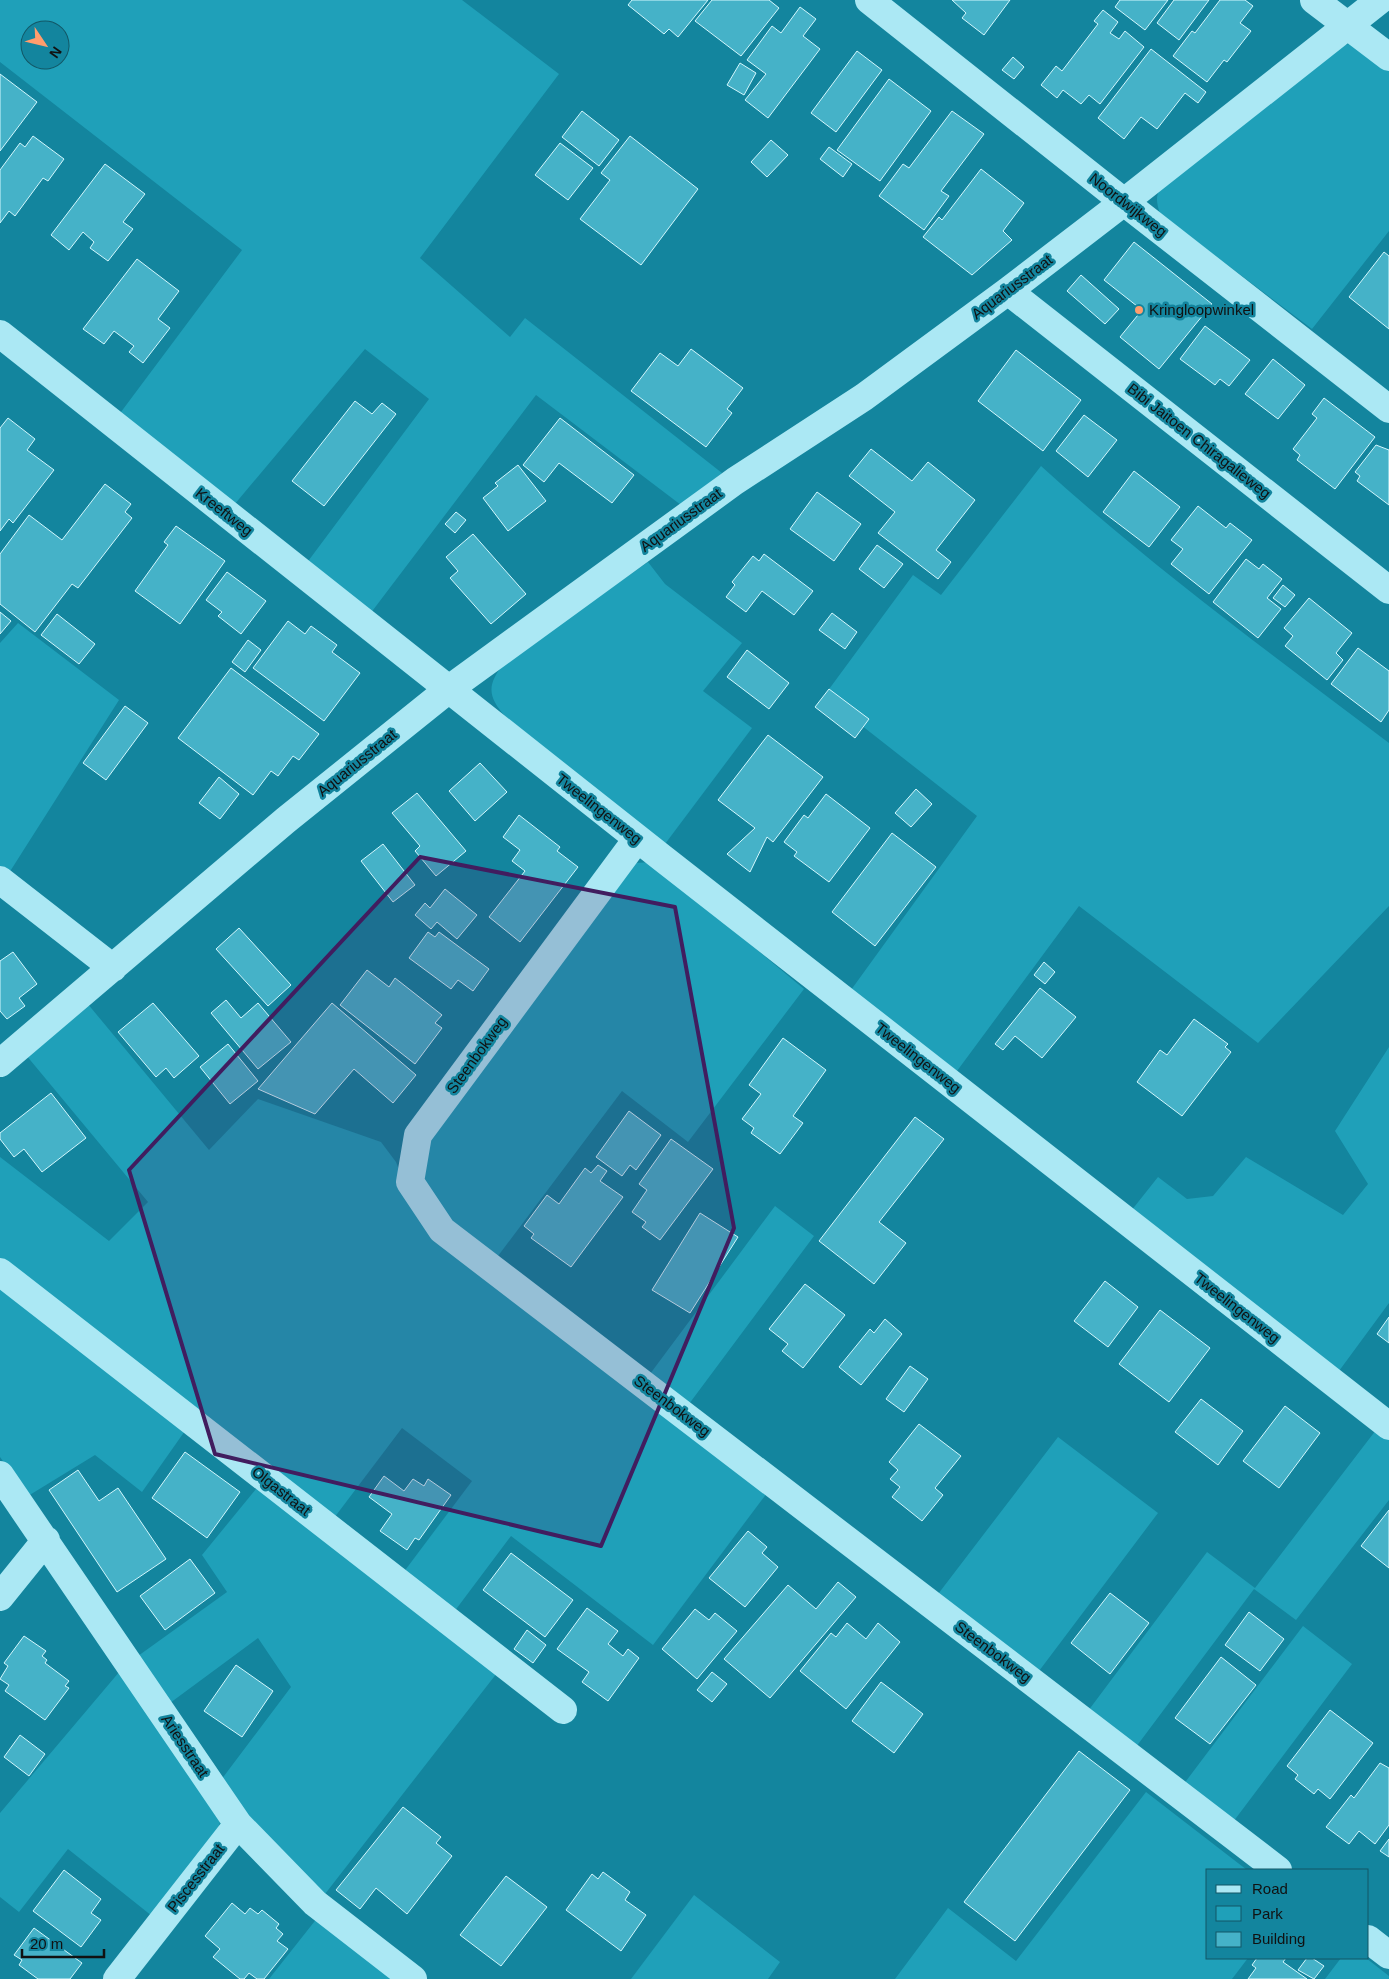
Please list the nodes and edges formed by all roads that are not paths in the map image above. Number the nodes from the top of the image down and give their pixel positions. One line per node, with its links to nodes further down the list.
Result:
1 (869, 0): 6 (street, Noordwijkweg)
2 (1314, 0): 4 (street)
3 (1380, 0): 4 (street, Aquariusstraat)
4 (1347, 25): 5 (street); 6 (street, Aquariusstraat)
5 (1389, 58)
6 (1124, 202): 7 (street, Aquariusstraat); 9 (street, Noordwijkweg)
7 (1008, 291): 10 (street, Bibi Jaitoen Chiragalieweg); 11 (street, Aquariusstraat)
8 (0, 334): 11 (street, Kreeftweg)
9 (1389, 409)
10 (1389, 590)
11 (448, 689): 12 (street, Tweelingenweg); 14 (street, Aquariusstraat)
12 (637, 838): 17 (street, Tweelingenweg); 23 (street, Steenbokweg)
13 (0, 880): 14 (street)
14 (114, 968): 15 (street, Aquariusstraat)
15 (0, 1063)
16 (0, 1272): 21 (street, Olgastraat)
17 (1389, 1426)
18 (0, 1475): 19 (street, Ariesstraat)
19 (46, 1540): 20 (street); 22 (street, Ariesstraat)
20 (0, 1596)
21 (563, 1710)
22 (238, 1824): 26 (street, Piscesstraat); 27 (street, Ariesstraat)
23 (1277, 1869)
24 (1369, 1940): 25 (street)
25 (1389, 1955)
26 (117, 1979)
27 (413, 1979)

